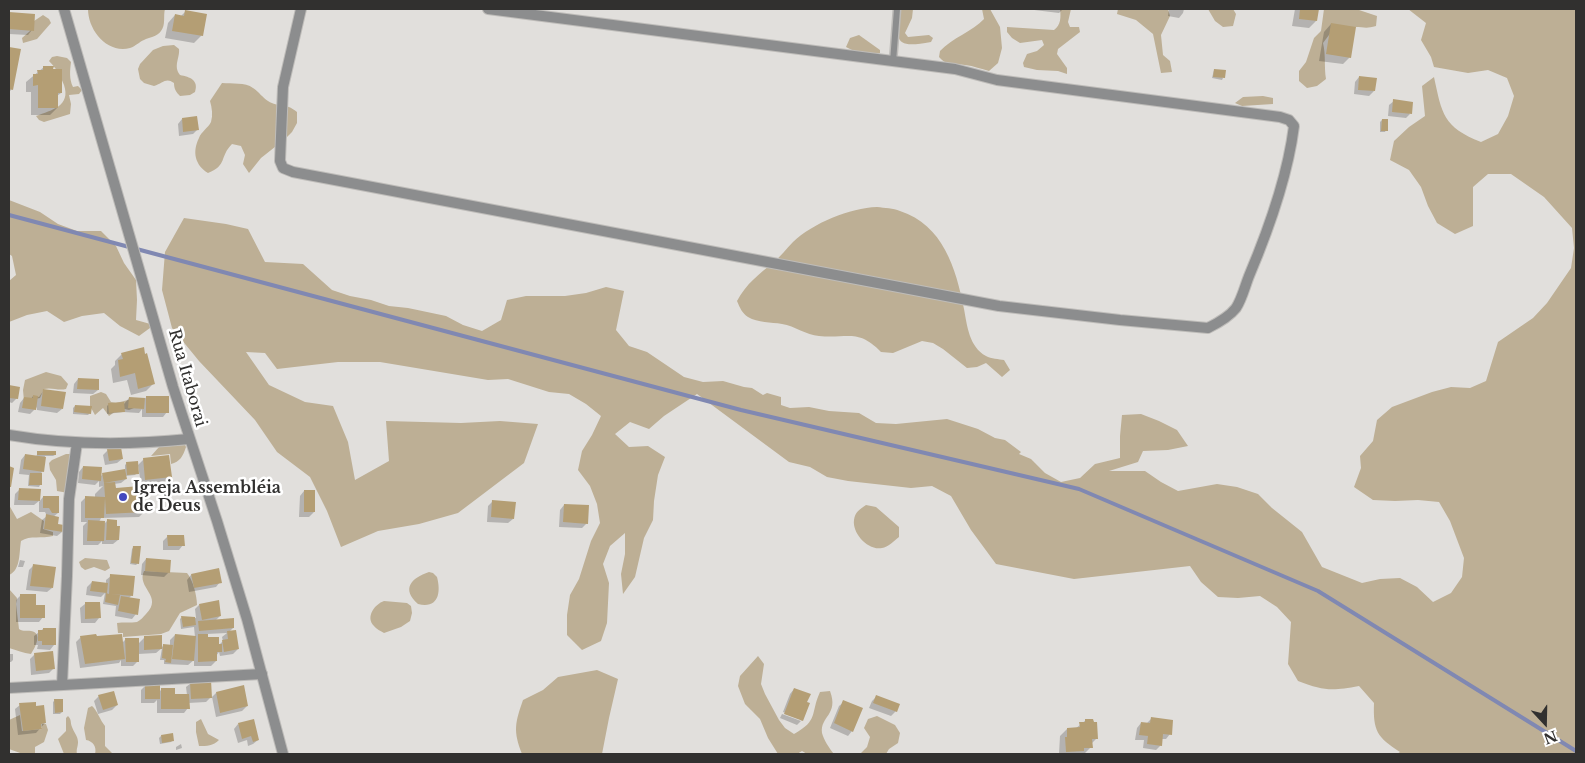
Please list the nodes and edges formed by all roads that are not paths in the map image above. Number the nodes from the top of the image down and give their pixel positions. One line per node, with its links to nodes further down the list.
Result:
1 (64, 9): 7 (street, Rua Itaborai)
2 (301, 9): 5 (street)
3 (488, 9): 5 (street)
4 (897, 9): 5 (lane)
5 (893, 62)
6 (9, 435): 8 (street)
7 (189, 439): 8 (street); 9 (street, Rua Itaborai)
8 (76, 443): 10 (street)
9 (262, 674): 10 (street); 12 (street, Rua Itaborai)
10 (62, 685): 11 (street)
11 (9, 688)
12 (283, 754)

